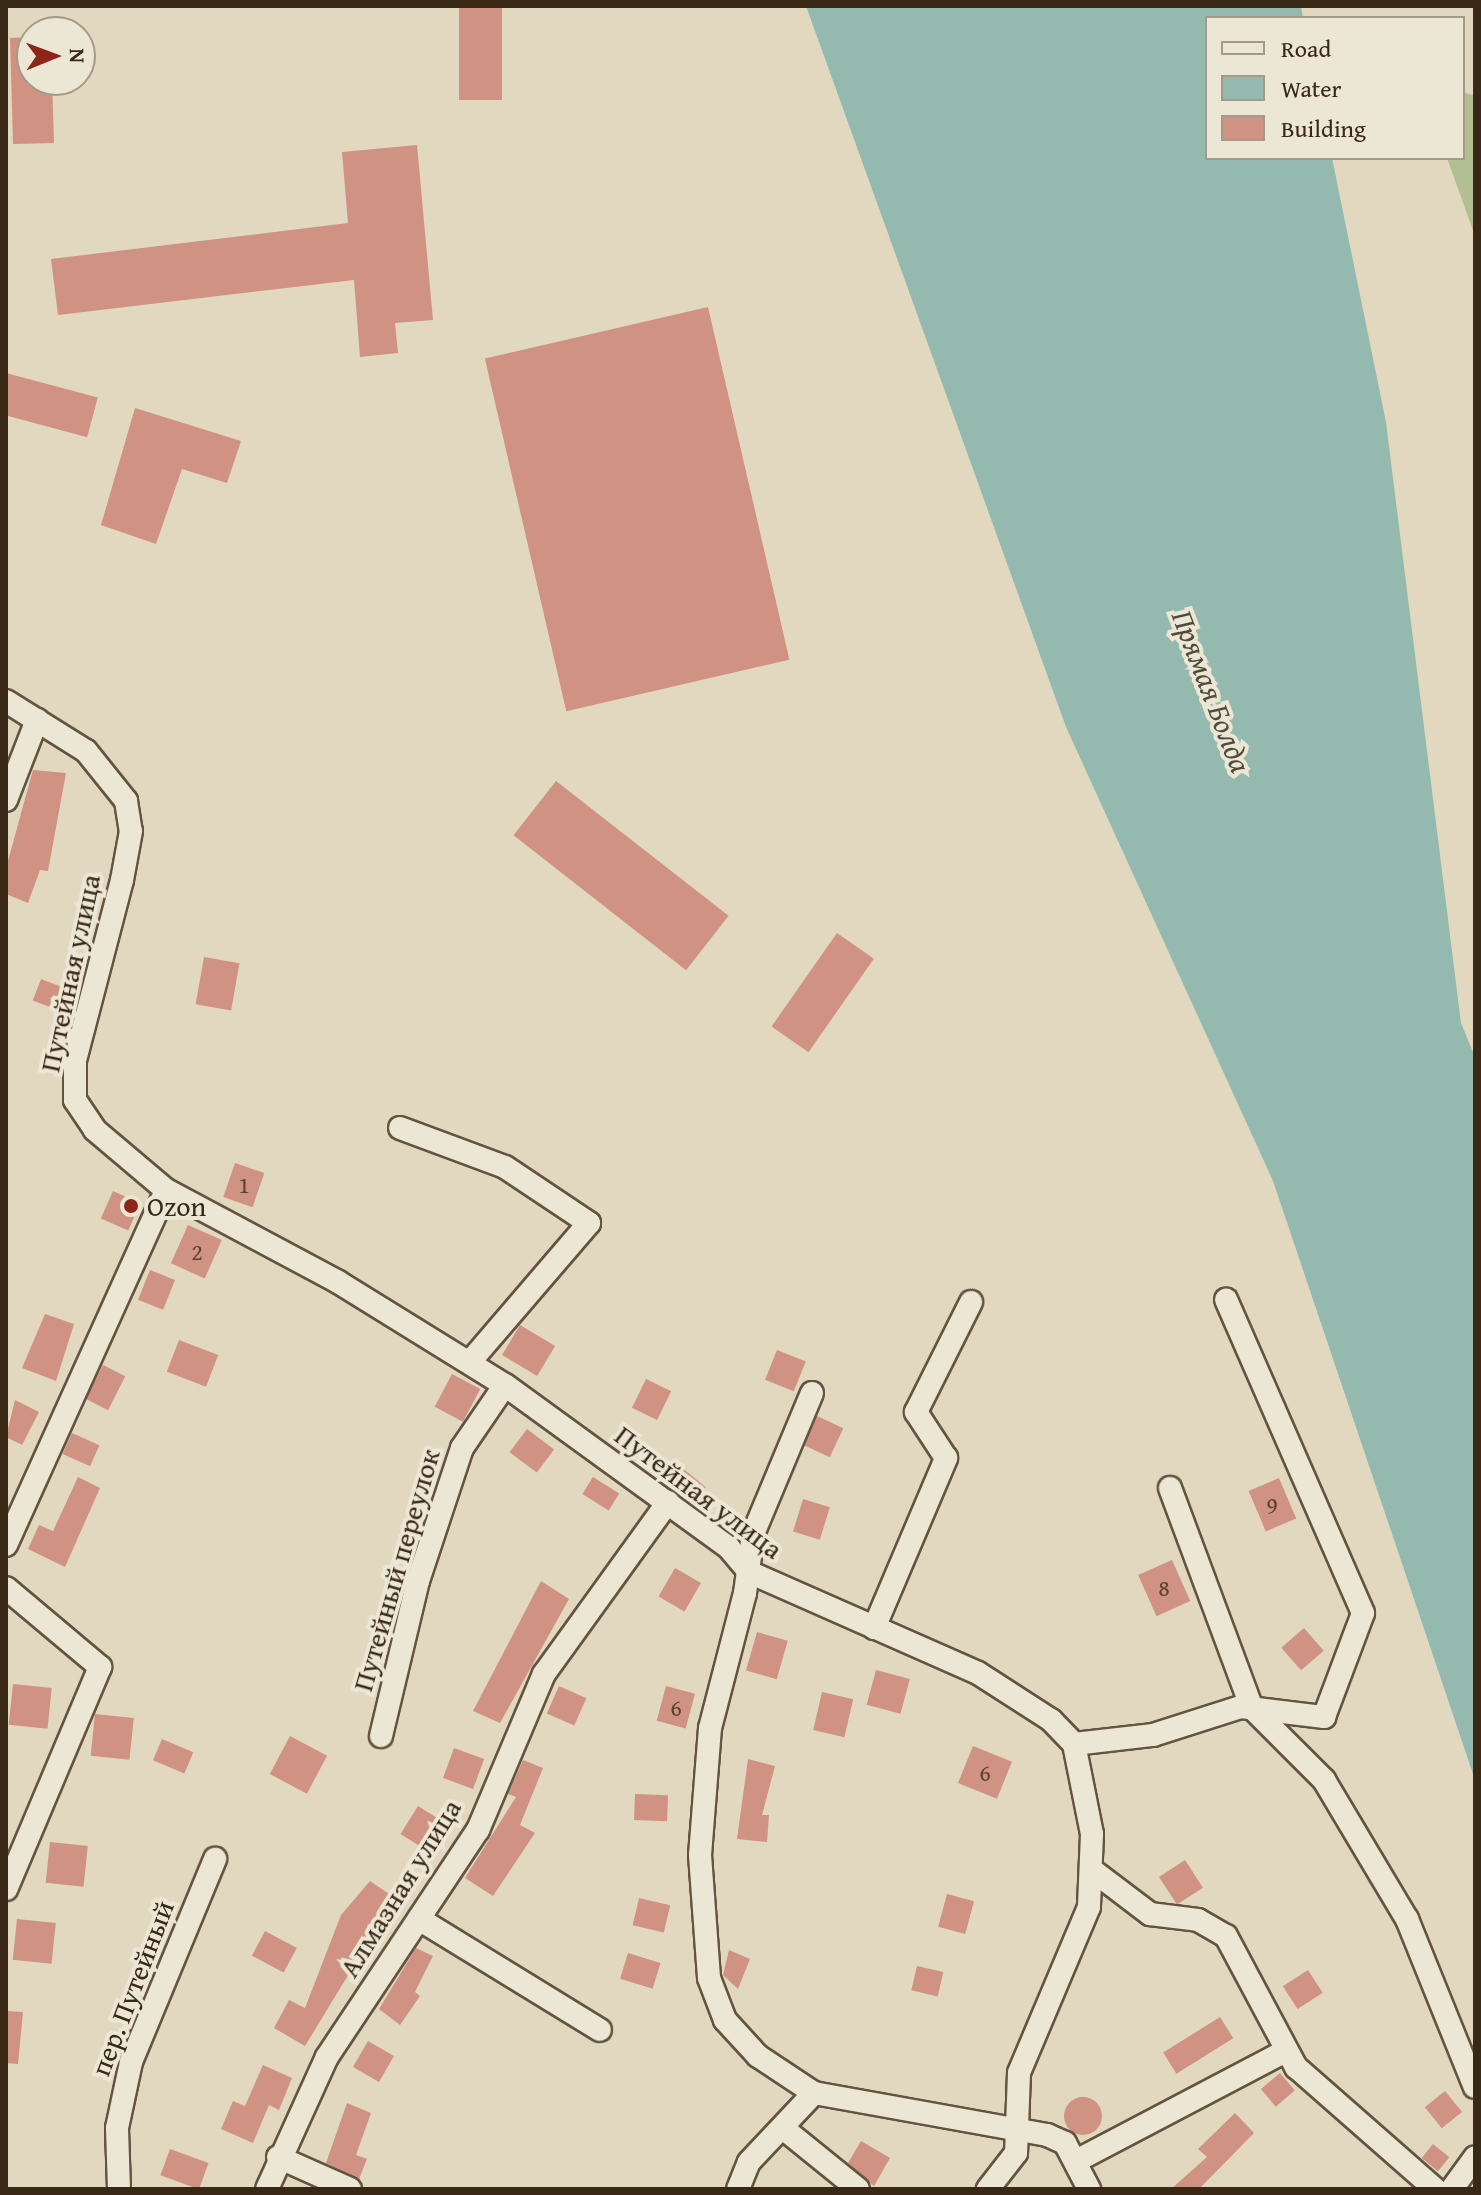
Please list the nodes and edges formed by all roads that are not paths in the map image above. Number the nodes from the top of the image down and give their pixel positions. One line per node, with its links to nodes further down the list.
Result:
1 (6, 701): 2 (street, Путейная улица)
2 (37, 720): 3 (street); 5 (street, Путейная улица)
3 (6, 800)
4 (400, 1128): 8 (street)
5 (166, 1190): 8 (street, Путейная улица); 13 (street)
6 (1226, 1300): 17 (street)
7 (971, 1302): 16 (street)
8 (469, 1363): 9 (street, Путейная улица)
9 (505, 1385): 12 (street, Путейная улица); 18 (street, Путейный переулок)
10 (812, 1393): 14 (street)
11 (1170, 1488): 17 (street)
12 (668, 1502): 14 (street, Путейная улица); 23 (street, Алмазная улица)
13 (6, 1545)
14 (749, 1572): 16 (street, Путейная улица); 27 (street)
15 (6, 1588): 22 (street)
16 (874, 1628): 19 (street, Путейная улица)
17 (1252, 1708): 19 (street); 26 (street)
18 (381, 1736)
19 (1074, 1744): 21 (street)
20 (215, 1859): 33 (street, пер. Путейный)
21 (1092, 1870): 25 (street); 29 (street)
22 (6, 1889)
23 (419, 1919): 24 (street); 30 (street, Алмазная улица)
24 (600, 2030)
25 (1286, 2051): 31 (street); 40 (street)
26 (1475, 2087)
27 (814, 2093): 28 (street); 29 (street)
28 (784, 2129): 36 (street); 37 (street)
29 (1020, 2129): 31 (street); 38 (street)
30 (278, 2157): 34 (street, Алмазная улица); 35 (street)
31 (1078, 2160): 39 (street)
32 (1474, 2163): 41 (street)
33 (119, 2189)
34 (267, 2189)
35 (350, 2189)
36 (738, 2189)
37 (858, 2189)
38 (988, 2189)
39 (1089, 2189)
40 (1435, 2189)
41 (1452, 2189)

